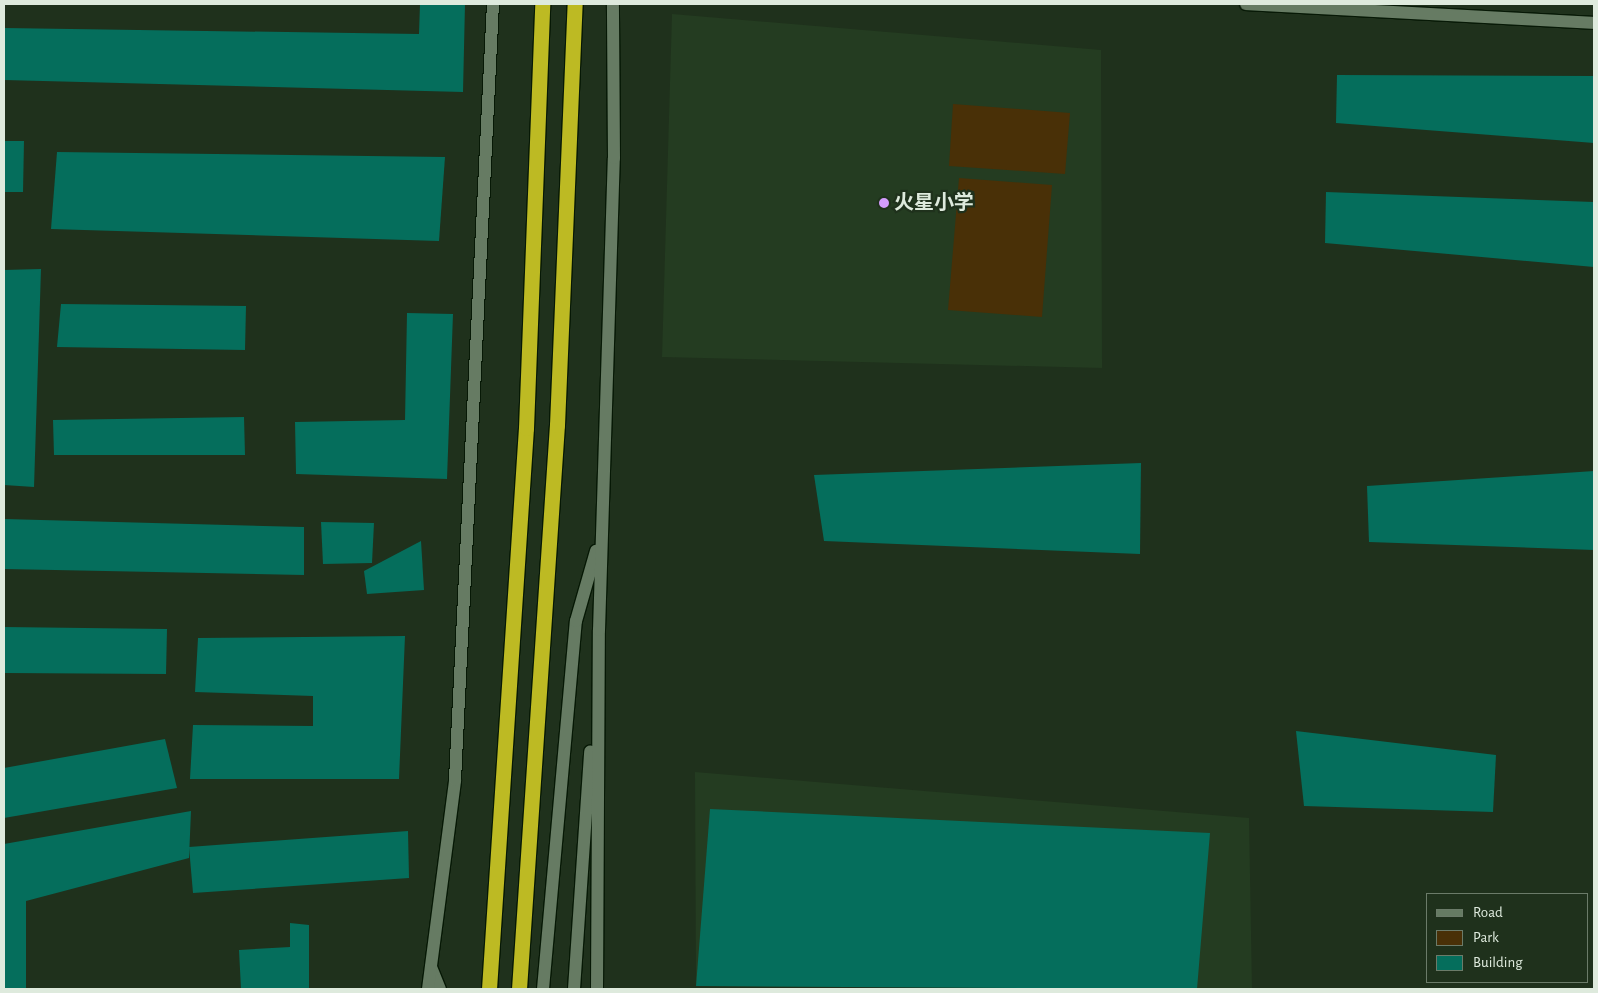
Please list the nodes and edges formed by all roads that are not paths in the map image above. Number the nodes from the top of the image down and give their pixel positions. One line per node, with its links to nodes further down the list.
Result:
1 (493, 4): 10 (main road)
2 (542, 4): 13 (highway)
3 (575, 4): 14 (highway)
4 (614, 4): 8 (main road)
5 (1246, 4): 6 (main road)
6 (1411, 9): 7 (main road)
7 (1594, 24)
8 (602, 532): 9 (main road); 15 (main road)
9 (599, 630): 16 (main road); 17 (main road)
10 (431, 967): 11 (main road); 12 (main road)
11 (428, 989)
12 (440, 989)
13 (488, 989)
14 (519, 989)
15 (543, 989)
16 (574, 989)
17 (597, 989)

